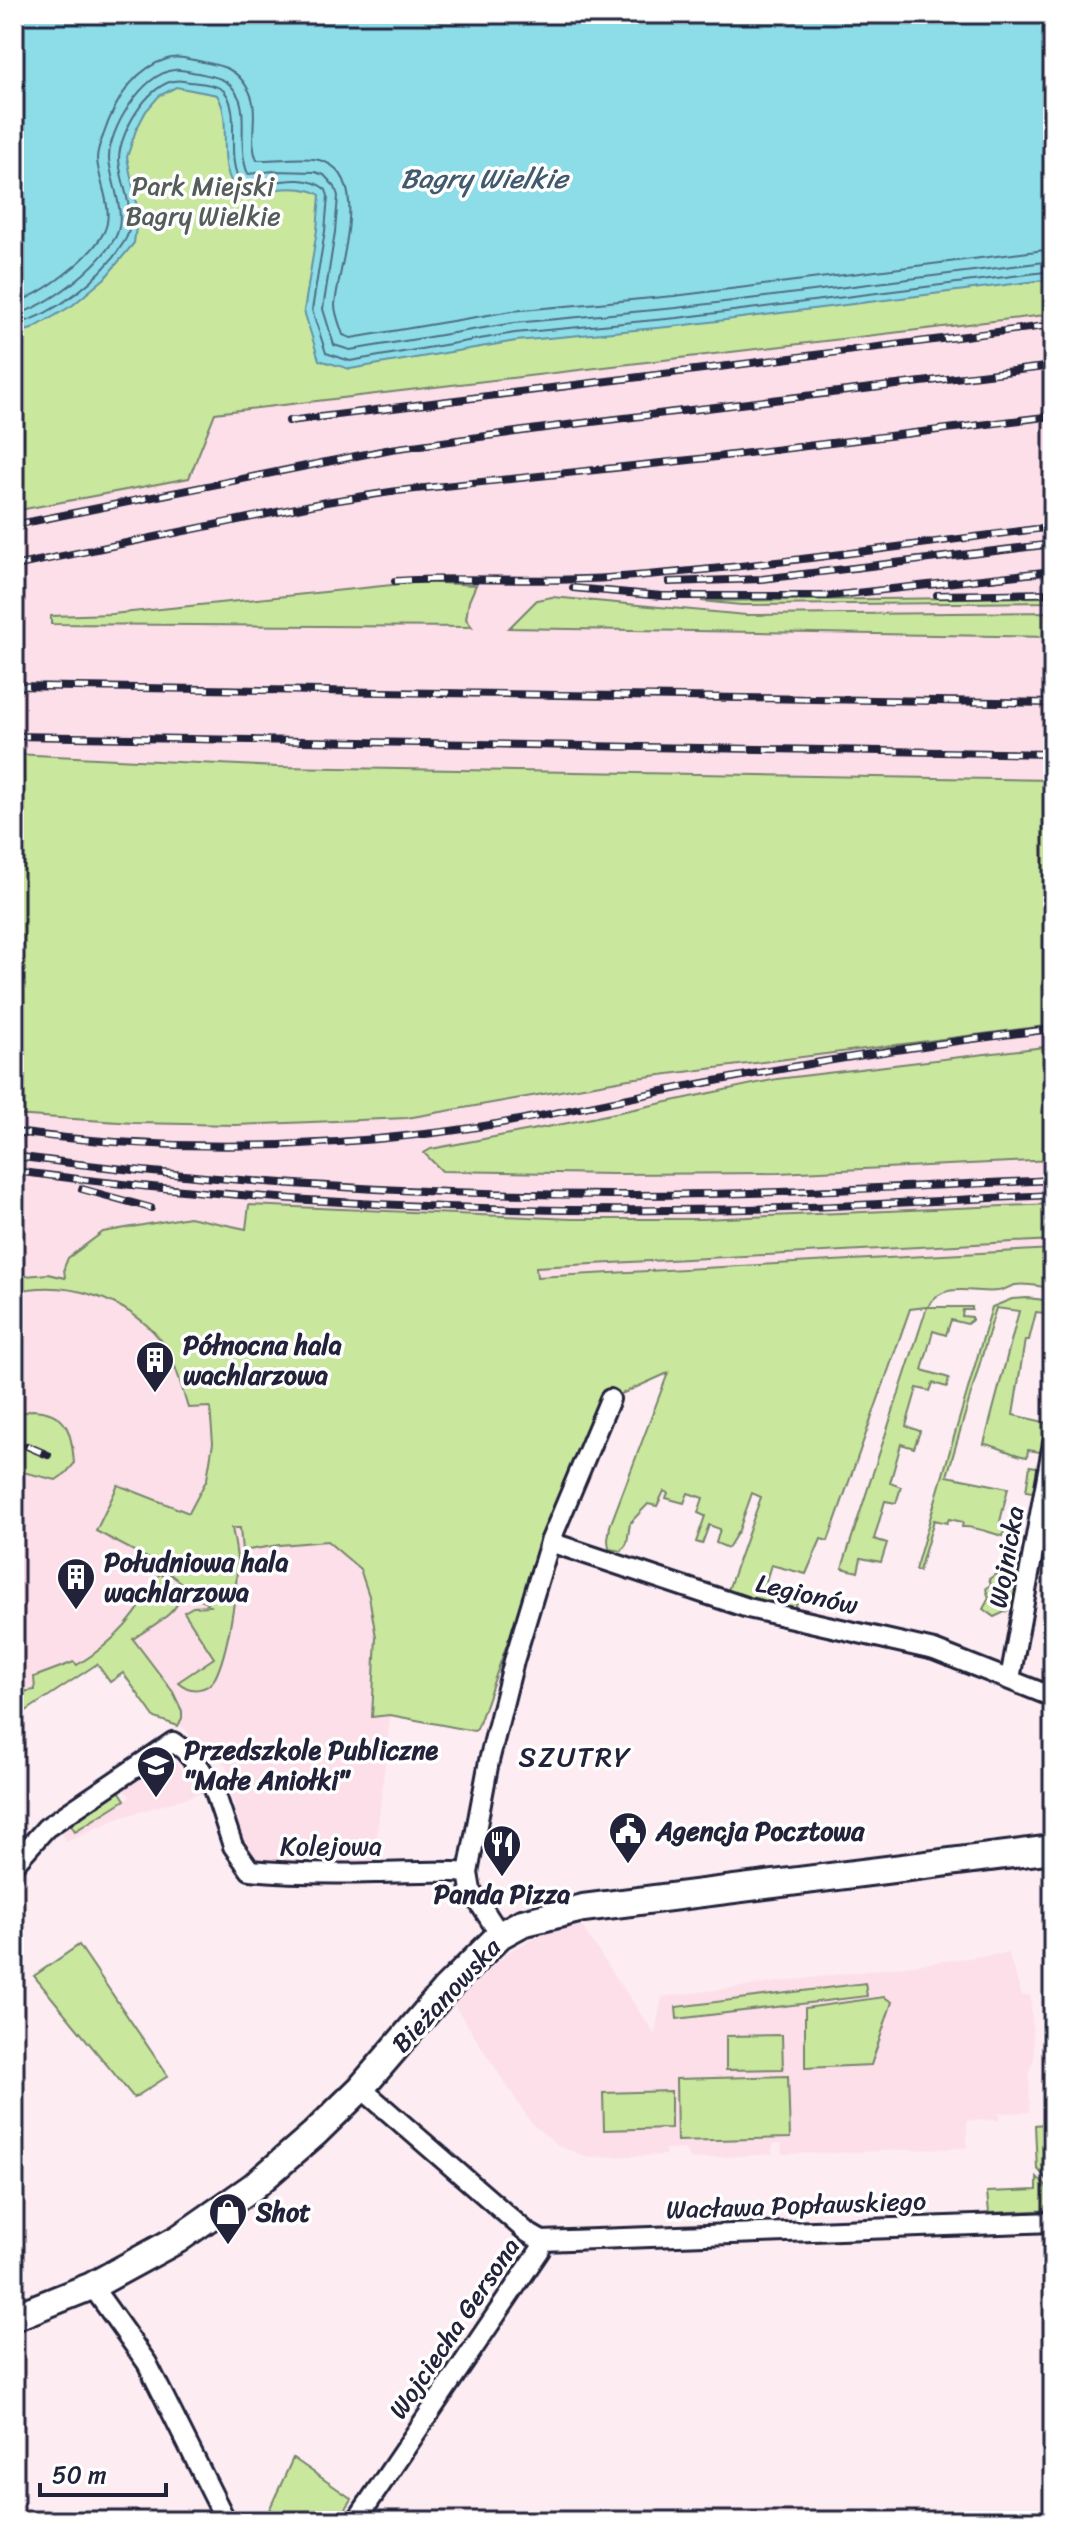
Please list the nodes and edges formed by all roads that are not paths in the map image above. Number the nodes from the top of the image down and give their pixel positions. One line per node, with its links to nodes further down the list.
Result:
1 (610, 1399): 3 (street)
2 (1053, 1443): 4 (street, Wojnicka)
3 (550, 1542): 4 (street, Legionów); 8 (street)
4 (1010, 1679): 5 (street, Legionów)
5 (1053, 1697)
6 (1053, 1849): 9 (street, Bieżanowska)
7 (14, 1864): 8 (street, Kolejowa)
8 (468, 1873): 9 (street)
9 (500, 1935): 10 (street, Bieżanowska)
10 (361, 2088): 12 (street, Wojciecha Gersona); 13 (street, Bieżanowska)
11 (1053, 2222): 12 (street, Wacława Popławskiego)
12 (542, 2241): 16 (street, Wojciecha Gersona)
13 (92, 2286): 14 (street, Bieżanowska); 15 (street)
14 (14, 2317)
15 (226, 2521)
16 (356, 2521)

